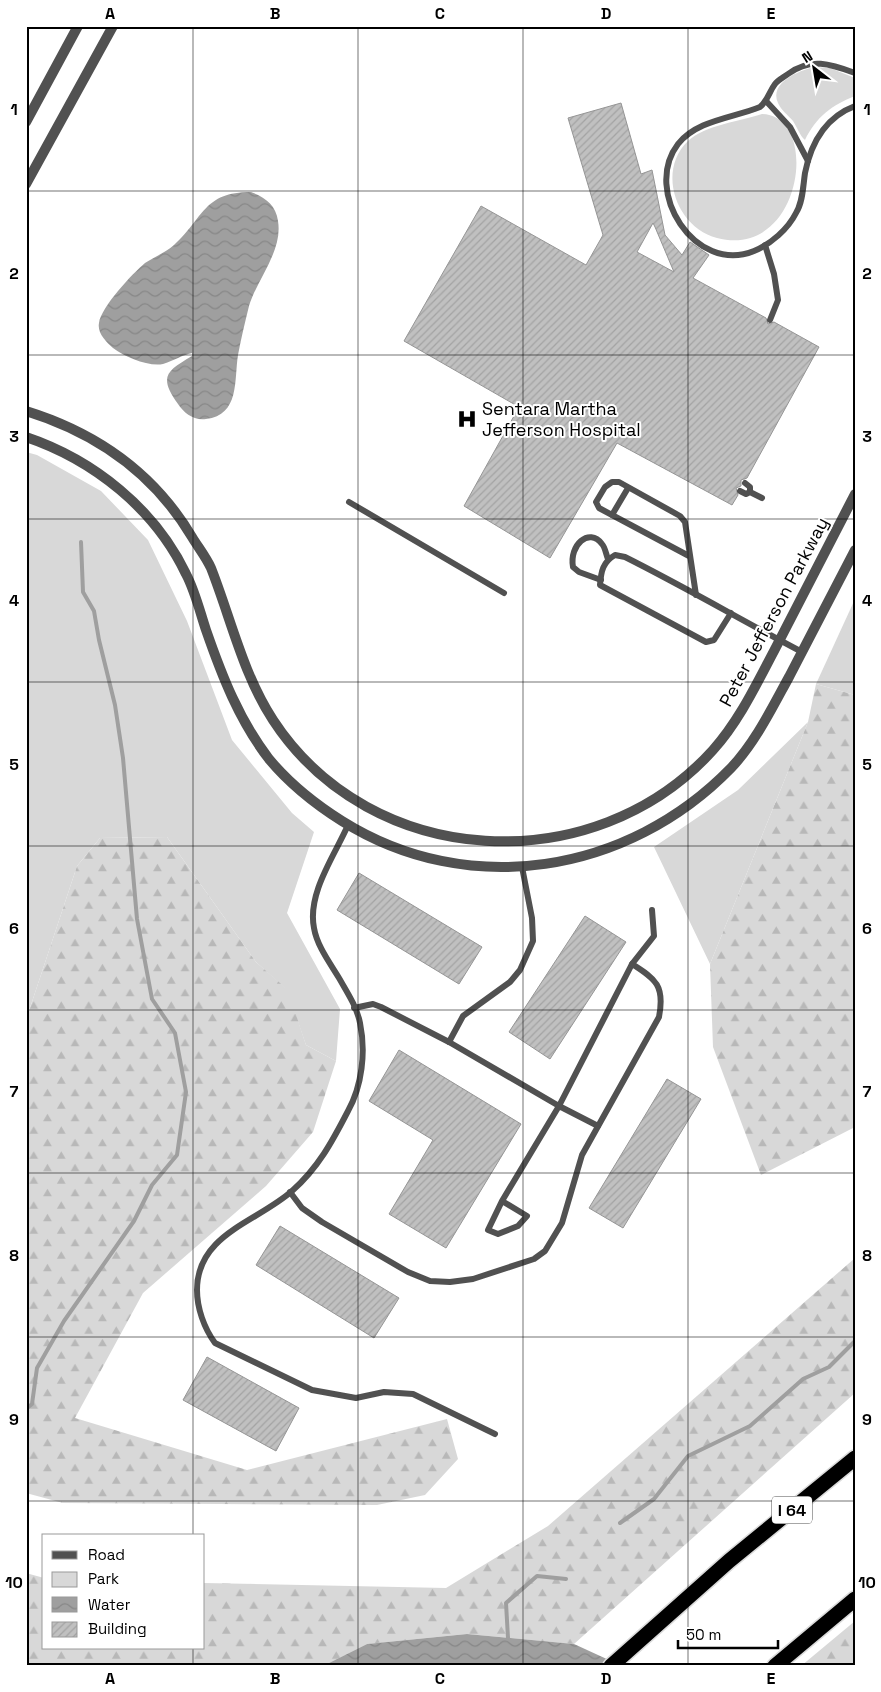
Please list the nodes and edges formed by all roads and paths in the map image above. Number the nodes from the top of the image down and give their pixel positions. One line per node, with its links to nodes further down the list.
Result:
1 (78, 26): 6 (street)
2 (113, 26): 8 (street)
3 (855, 73): 4 (lane)
4 (766, 101): 7 (lane); 9 (lane)
5 (855, 106): 7 (lane)
6 (26, 122)
7 (808, 162): 9 (lane)
8 (26, 184)
9 (765, 245): 10 (lane)
10 (770, 320)
11 (26, 411): 28 (street, Peter Jefferson Parkway)
12 (26, 437): 30 (street)
13 (744, 483): 16 (lane)
14 (628, 488): 20 (lane); 20 (lane); 22 (lane)
15 (740, 491): 16 (lane)
16 (750, 492): 18 (lane)
17 (855, 494): 28 (street, Peter Jefferson Parkway)
18 (762, 498)
19 (349, 502): 25 (lane)
20 (612, 515): 22 (lane)
21 (855, 550): 29 (street)
22 (689, 556): 26 (lane)
23 (608, 559): 24 (lane); 24 (lane); 26 (lane)
24 (600, 580): 27 (lane)
25 (504, 592)
26 (696, 595): 27 (lane)
27 (731, 613): 28 (lane)
28 (780, 640): 29 (lane)
29 (802, 652): 31 (street)
30 (348, 825): 31 (street); 34 (lane)
31 (522, 867): 35 (lane)
32 (652, 910): 33 (lane)
33 (632, 964): 36 (lane); 37 (lane)
34 (354, 1008): 35 (lane); 38 (lane)
35 (449, 1042): 36 (lane)
36 (559, 1106): 37 (lane); 39 (lane)
37 (598, 1126): 38 (lane)
38 (290, 1192): 40 (lane)
39 (502, 1201): 39 (lane)
40 (495, 1434)
41 (855, 1458): 43 (highway, I 64)
42 (855, 1599): 44 (highway)
43 (610, 1666)
44 (775, 1666)

